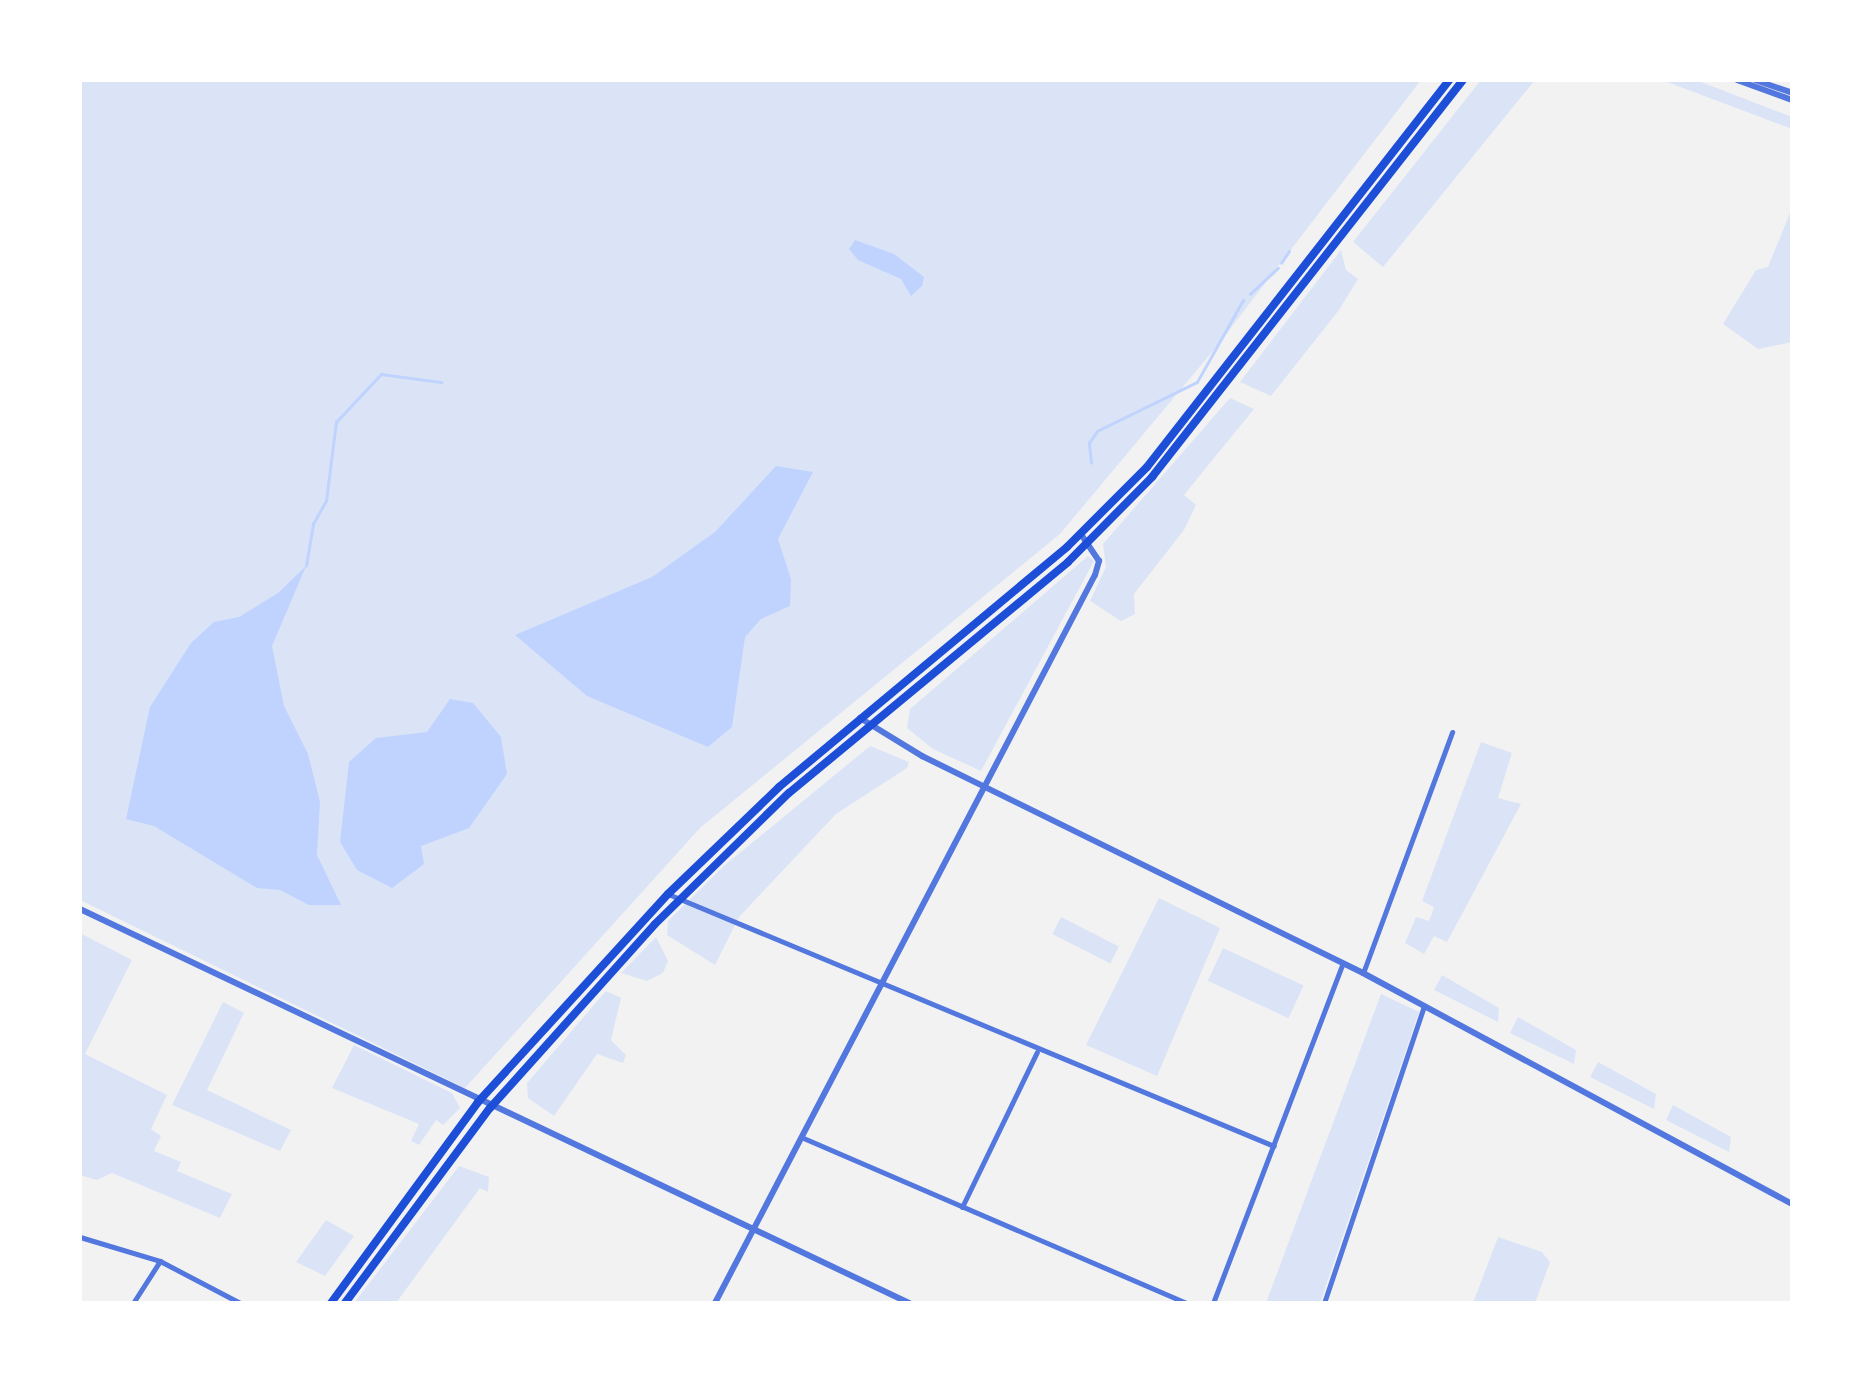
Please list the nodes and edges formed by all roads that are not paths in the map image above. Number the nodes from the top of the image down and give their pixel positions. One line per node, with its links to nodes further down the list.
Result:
1 (1449, 80): 6 (main road)
2 (1463, 80): 7 (main road)
3 (1737, 80): 5 (street)
4 (1755, 80): 5 (street)
5 (1792, 97)
6 (1081, 534): 7 (street); 8 (main road)
7 (1090, 541): 9 (main road); 11 (street)
8 (860, 718): 9 (street); 12 (main road)
9 (867, 727): 11 (street); 13 (main road)
10 (1452, 732): 16 (street)
11 (985, 786): 15 (street); 17 (street)
12 (668, 894): 13 (street); 20 (main road)
13 (683, 897): 17 (street); 21 (main road)
14 (80, 909): 20 (street)
15 (1342, 963): 16 (street); 23 (street)
16 (1363, 973): 18 (street)
17 (879, 985): 19 (street); 22 (street)
18 (1424, 1006): 24 (street); 37 (street)
19 (1037, 1051): 23 (street); 25 (street)
20 (478, 1102): 21 (street); 31 (main road)
21 (490, 1108): 26 (street); 32 (main road)
22 (801, 1137): 25 (street); 26 (street)
23 (1274, 1146): 36 (street)
24 (1792, 1204)
25 (962, 1206): 35 (street)
26 (753, 1230): 33 (street); 34 (street)
27 (80, 1237): 28 (street)
28 (160, 1262): 29 (street); 30 (street)
29 (133, 1303)
30 (240, 1303)
31 (331, 1303)
32 (345, 1303)
33 (715, 1303)
34 (909, 1303)
35 (1186, 1303)
36 (1214, 1303)
37 (1324, 1303)

